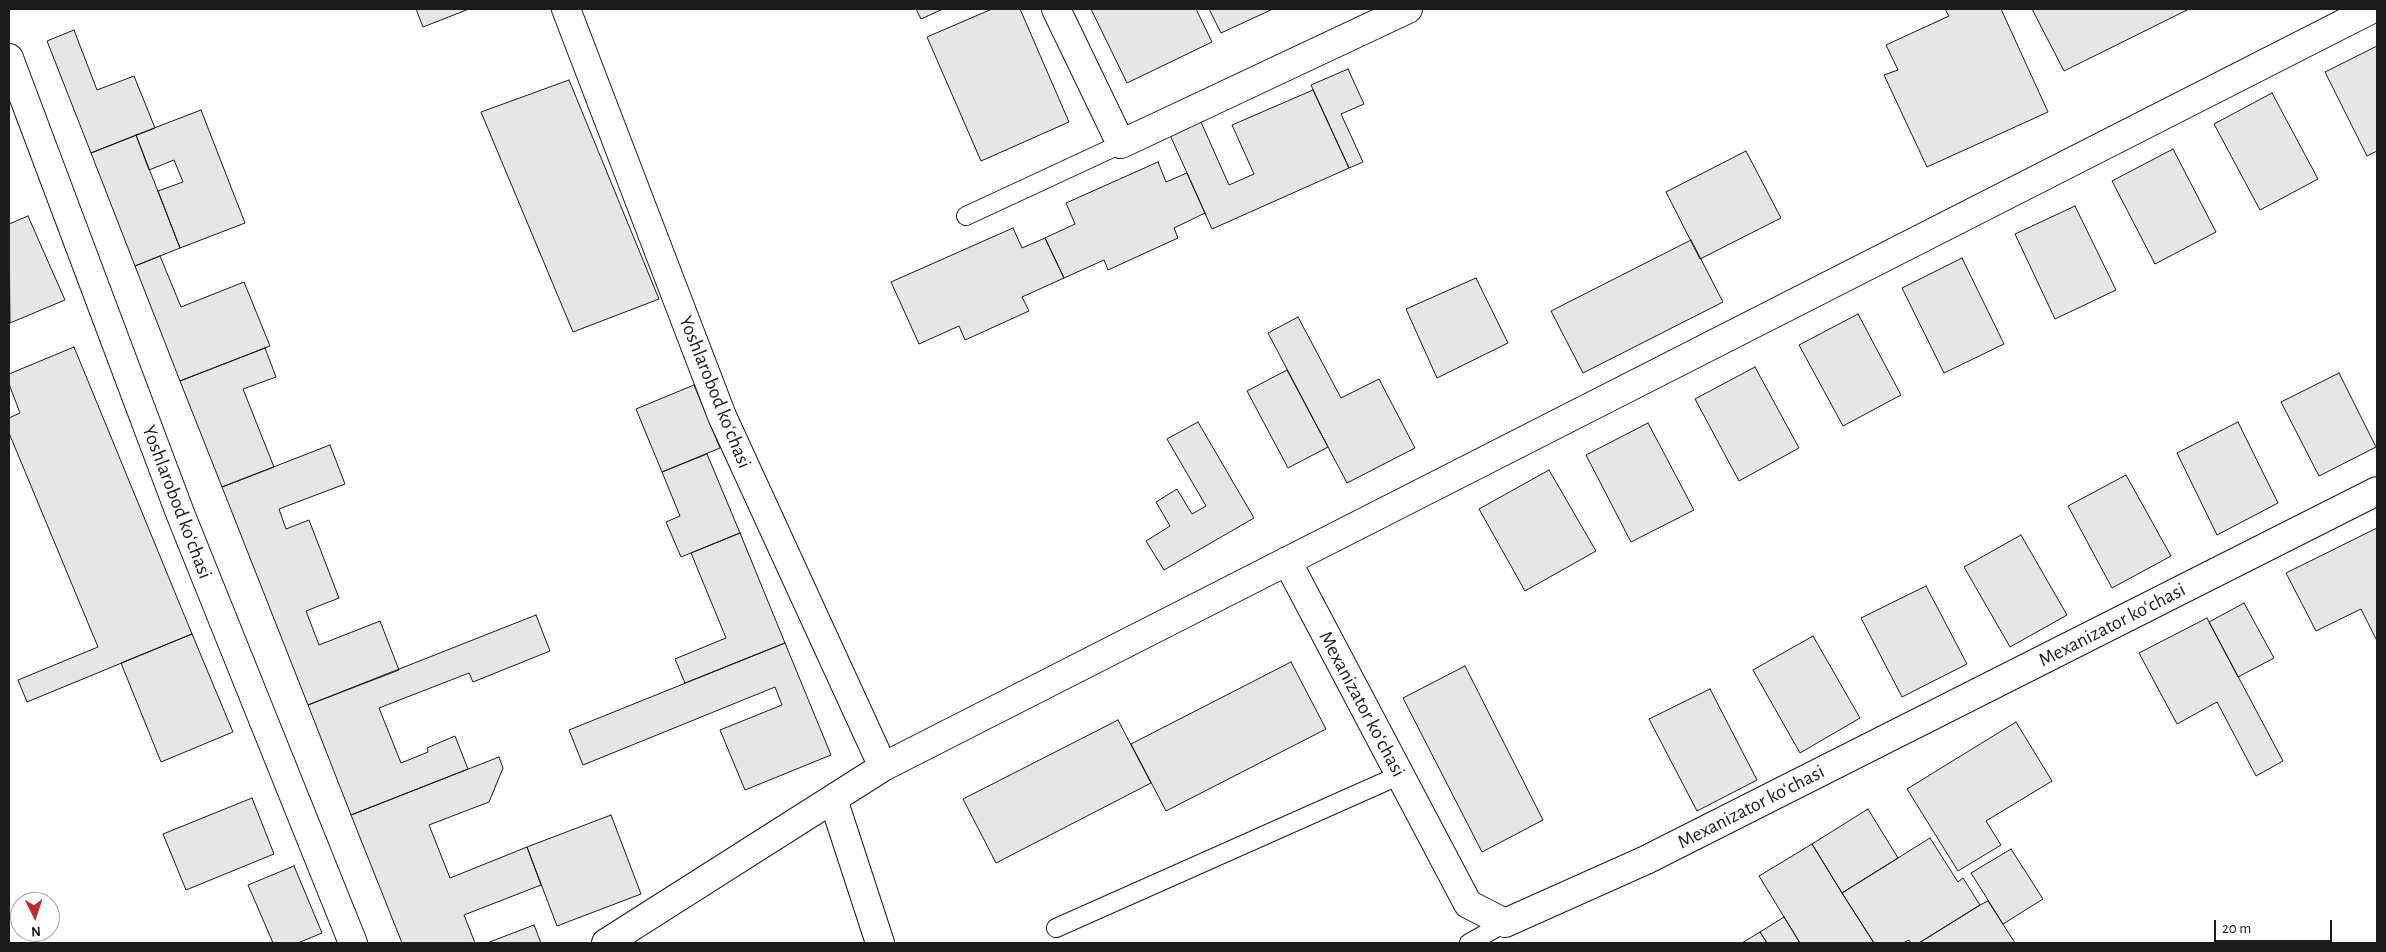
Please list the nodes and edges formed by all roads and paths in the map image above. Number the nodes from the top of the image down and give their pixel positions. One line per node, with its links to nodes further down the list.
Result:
1 (566, 9): 10 (street, Yoshlarobod koʻchasi)
2 (1056, 9): 6 (street)
3 (1408, 9): 6 (street)
4 (2372, 9): 9 (street)
5 (9, 58): 15 (street, Yoshlarobod koʻchasi)
6 (1121, 144): 7 (lane)
7 (966, 216)
8 (2377, 491): 13 (street, Mexanizator koʻchasi)
9 (1287, 561): 10 (street); 11 (street, Mexanizator koʻchasi)
10 (883, 767): 12 (street)
11 (1400, 775): 13 (street, Mexanizator koʻchasi); 14 (lane)
12 (833, 798): 16 (street); 17 (street)
13 (1505, 923): 18 (lane)
14 (1056, 928)
15 (353, 943)
16 (606, 943)
17 (880, 943)
18 (1469, 943)

